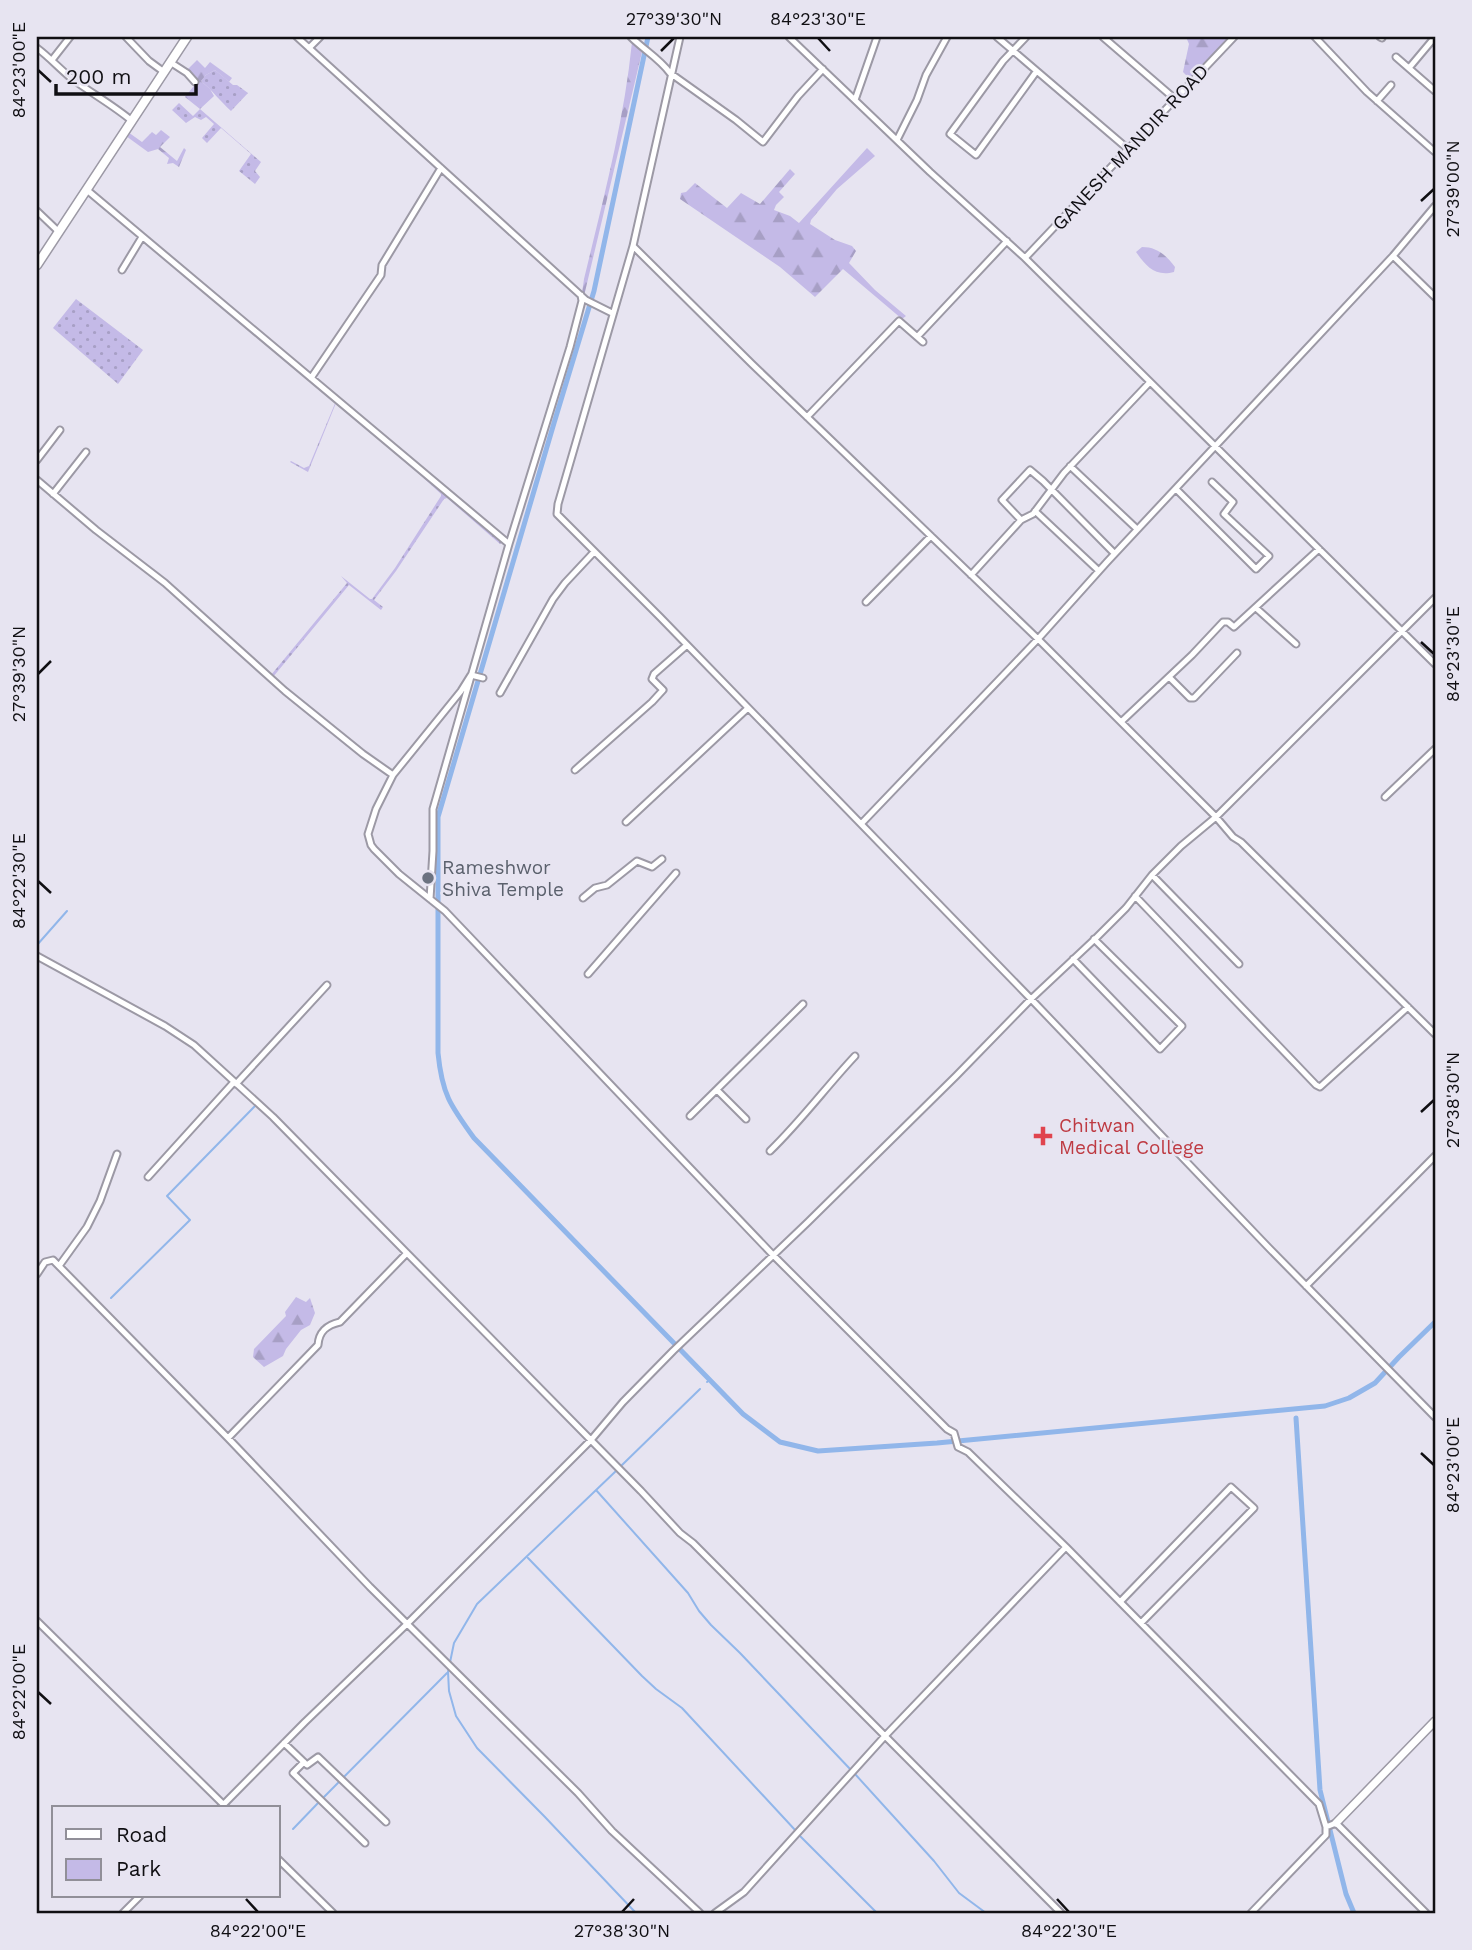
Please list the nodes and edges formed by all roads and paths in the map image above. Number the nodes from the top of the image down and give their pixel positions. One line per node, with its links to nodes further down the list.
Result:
1 (70, 37): 21 (street)
2 (126, 37): 25 (street)
3 (187, 37): 22 (main road)
4 (297, 37): 18 (street)
5 (320, 37): 18 (street)
6 (631, 37): 27 (street)
7 (680, 37): 27 (street)
8 (789, 37): 24 (street)
9 (877, 37): 32 (street)
10 (947, 37): 35 (street)
11 (997, 37): 19 (street)
12 (1026, 37): 19 (street)
13 (1103, 37): 31 (street)
14 (1234, 37): 31 (street, GANESH MANDIR ROAD)
15 (1315, 37): 33 (street)
16 (1435, 37): 23 (street)
17 (37, 48): 21 (street)
18 (309, 48): 38 (street)
19 (1012, 51): 26 (street); 26 (street)
20 (1396, 57): 23 (street)
21 (52, 60): 34 (street)
22 (170, 62): 25 (main road); 28 (street)
23 (1409, 68): 30 (street)
24 (823, 69): 27 (street); 32 (street)
25 (164, 72): 34 (main road)
26 (1036, 72): 36 (street)
27 (670, 73): 45 (street)
28 (195, 82)
29 (1391, 85): 33 (street)
30 (1435, 91)
31 (1175, 99): 36 (street, GANESH MANDIR ROAD)
32 (855, 100): 35 (street)
33 (1377, 102): 37 (street)
34 (132, 121): 39 (main road)
35 (897, 140): 44 (street)
36 (1128, 149): 47 (street, GANESH MANDIR ROAD)
37 (1435, 152)
38 (441, 168): 50 (street); 55 (street)
39 (87, 190): 42 (main road); 43 (street)
40 (1435, 206): 46 (street)
41 (37, 211): 42 (street)
42 (59, 232): 48 (main road)
43 (142, 237): 49 (street); 55 (street)
44 (1007, 241): 47 (street); 53 (street)
45 (633, 246): 52 (street); 57 (street)
46 (1393, 256): 51 (street); 59 (street)
47 (1026, 258): 56 (street)
48 (37, 265)
49 (122, 270)
50 (584, 297): 52 (street); 72 (street)
51 (1435, 297)
52 (612, 313): 74 (street)
53 (917, 337): 54 (street); 57 (street)
54 (923, 342)
55 (311, 378): 72 (street)
56 (1150, 382): 59 (street); 62 (street)
57 (807, 416): 71 (street)
58 (60, 430): 61 (street)
59 (1216, 446): 65 (street); 73 (street)
60 (86, 452): 67 (street)
61 (37, 460)
62 (1070, 466): 66 (street); 70 (street)
63 (37, 481): 67 (street)
64 (1212, 482): 65 (street)
65 (1176, 489): 70 (street)
66 (1052, 490): 68 (street); 69 (street); 75 (street)
67 (53, 494): 95 (street)
68 (1035, 511): 69 (street); 76 (street)
69 (1021, 520): 77 (street)
70 (1138, 529): 75 (street)
71 (931, 536): 77 (street); 79 (street)
72 (509, 544): 87 (street)
73 (1318, 549): 80 (street); 81 (street)
74 (594, 552): 84 (street); 90 (street)
75 (1114, 553): 76 (street)
76 (1098, 571): 82 (street)
77 (971, 575): 82 (street)
78 (1435, 598): 81 (street)
79 (866, 602)
80 (1256, 608): 83 (street); 88 (street)
81 (1401, 632): 86 (street); 97 (street)
82 (1038, 639): 92 (street); 99 (street)
83 (1296, 644)
84 (687, 645): 91 (street); 94 (street)
85 (1237, 653): 88 (street)
86 (1435, 664)
87 (472, 676): 89 (street); 95 (street); 105 (street)
88 (1169, 677): 92 (street)
89 (483, 678)
90 (500, 693)
91 (748, 708): 98 (street); 99 (street)
92 (1121, 722): 97 (street)
93 (1435, 749): 96 (street)
94 (575, 770)
95 (393, 775): 105 (street)
96 (1385, 797)
97 (1216, 817): 102 (street); 114 (street)
98 (626, 822)
99 (861, 824): 112 (street)
100 (662, 859): 104 (street)
101 (676, 873): 110 (street)
102 (1152, 875): 103 (street); 109 (street)
103 (1135, 896): 106 (street); 114 (street)
104 (583, 898)
105 (433, 901): 126 (street)
106 (1094, 939): 108 (street); 108 (street)
107 (37, 956): 117 (street)
108 (1073, 960): 112 (street)
109 (1238, 964)
110 (588, 974)
111 (327, 985): 117 (street)
112 (1031, 999): 126 (street); 129 (street)
113 (803, 1004): 118 (street)
114 (1408, 1007): 115 (street)
115 (1435, 1034)
116 (855, 1056): 121 (street)
117 (235, 1083): 124 (street); 125 (street)
118 (717, 1090): 119 (street); 120 (street)
119 (690, 1116)
120 (746, 1119)
121 (770, 1151)
122 (117, 1154): 127 (street)
123 (1435, 1156): 129 (street)
124 (148, 1177)
125 (407, 1253): 131 (street); 132 (street)
126 (773, 1255): 132 (street); 133 (street)
127 (59, 1266): 128 (street); 131 (street)
128 (37, 1274)
129 (1306, 1286): 130 (street)
130 (1435, 1417)
131 (228, 1438): 137 (street)
132 (591, 1440): 137 (street); 139 (street)
133 (1066, 1547): 134 (street); 139 (street)
134 (1120, 1602): 136 (street); 136 (street)
135 (37, 1621): 142 (street)
136 (1141, 1623): 146 (street)
137 (407, 1624): 140 (street); 152 (street)
138 (1435, 1721): 145 (street)
139 (886, 1736): 153 (street); 154 (street)
140 (284, 1743): 141 (street); 143 (street)
141 (304, 1762): 144 (street); 147 (street)
142 (222, 1806)
143 (224, 1806)
144 (386, 1822)
145 (1335, 1824): 146 (street); 156 (street)
146 (1326, 1827): 155 (street)
147 (365, 1843)
148 (280, 1861): 151 (street)
149 (138, 1898): 150 (street)
150 (123, 1913)
151 (333, 1913)
152 (700, 1913)
153 (715, 1913)
154 (1061, 1913)
155 (1251, 1913)
156 (1426, 1913)

